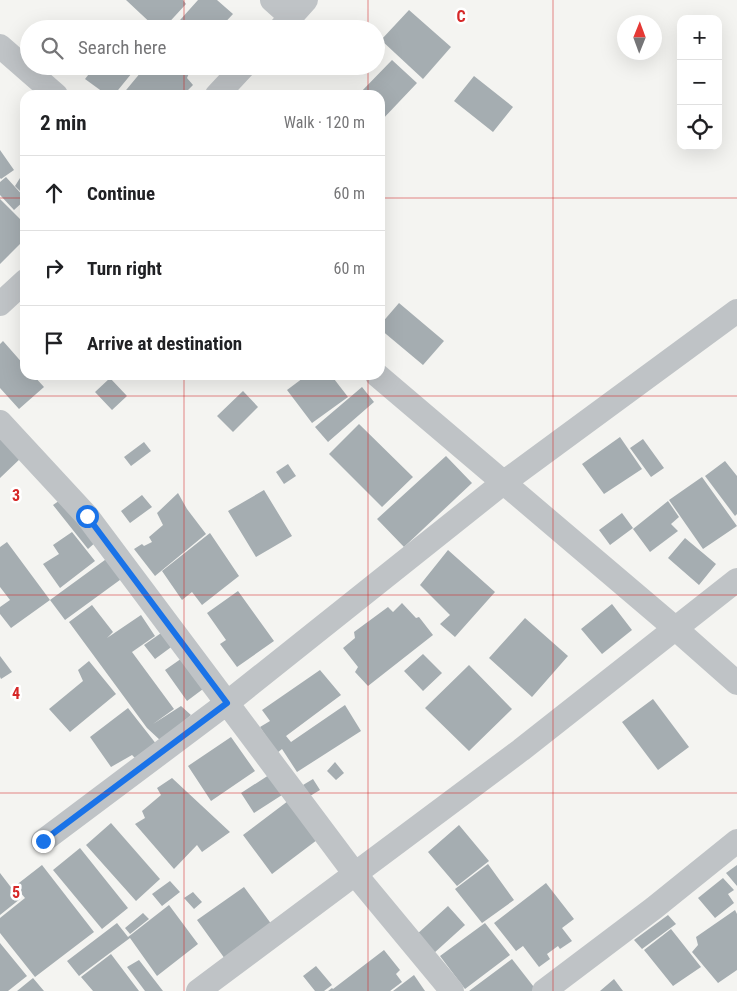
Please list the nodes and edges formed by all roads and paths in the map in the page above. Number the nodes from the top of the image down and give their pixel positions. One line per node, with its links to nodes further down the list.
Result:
1 (272, 0): 2 (street)
2 (292, 15)
3 (0, 46): 4 (street)
4 (20, 64)
5 (33, 75): 7 (street)
6 (236, 75): 8 (street)
7 (50, 90)
8 (222, 90)
9 (20, 286): 10 (street)
10 (0, 304)
11 (737, 311): 14 (street)
12 (383, 380): 14 (street)
13 (0, 422): 18 (street)
14 (502, 483): 16 (street); 18 (street)
15 (737, 580): 16 (street)
16 (676, 629): 17 (street); 21 (street)
17 (737, 683)
18 (227, 703): 19 (street); 21 (street)
19 (43, 841)
20 (737, 841): 24 (street)
21 (355, 874): 22 (street); 23 (street)
22 (198, 991)
23 (452, 991)
24 (544, 991)

